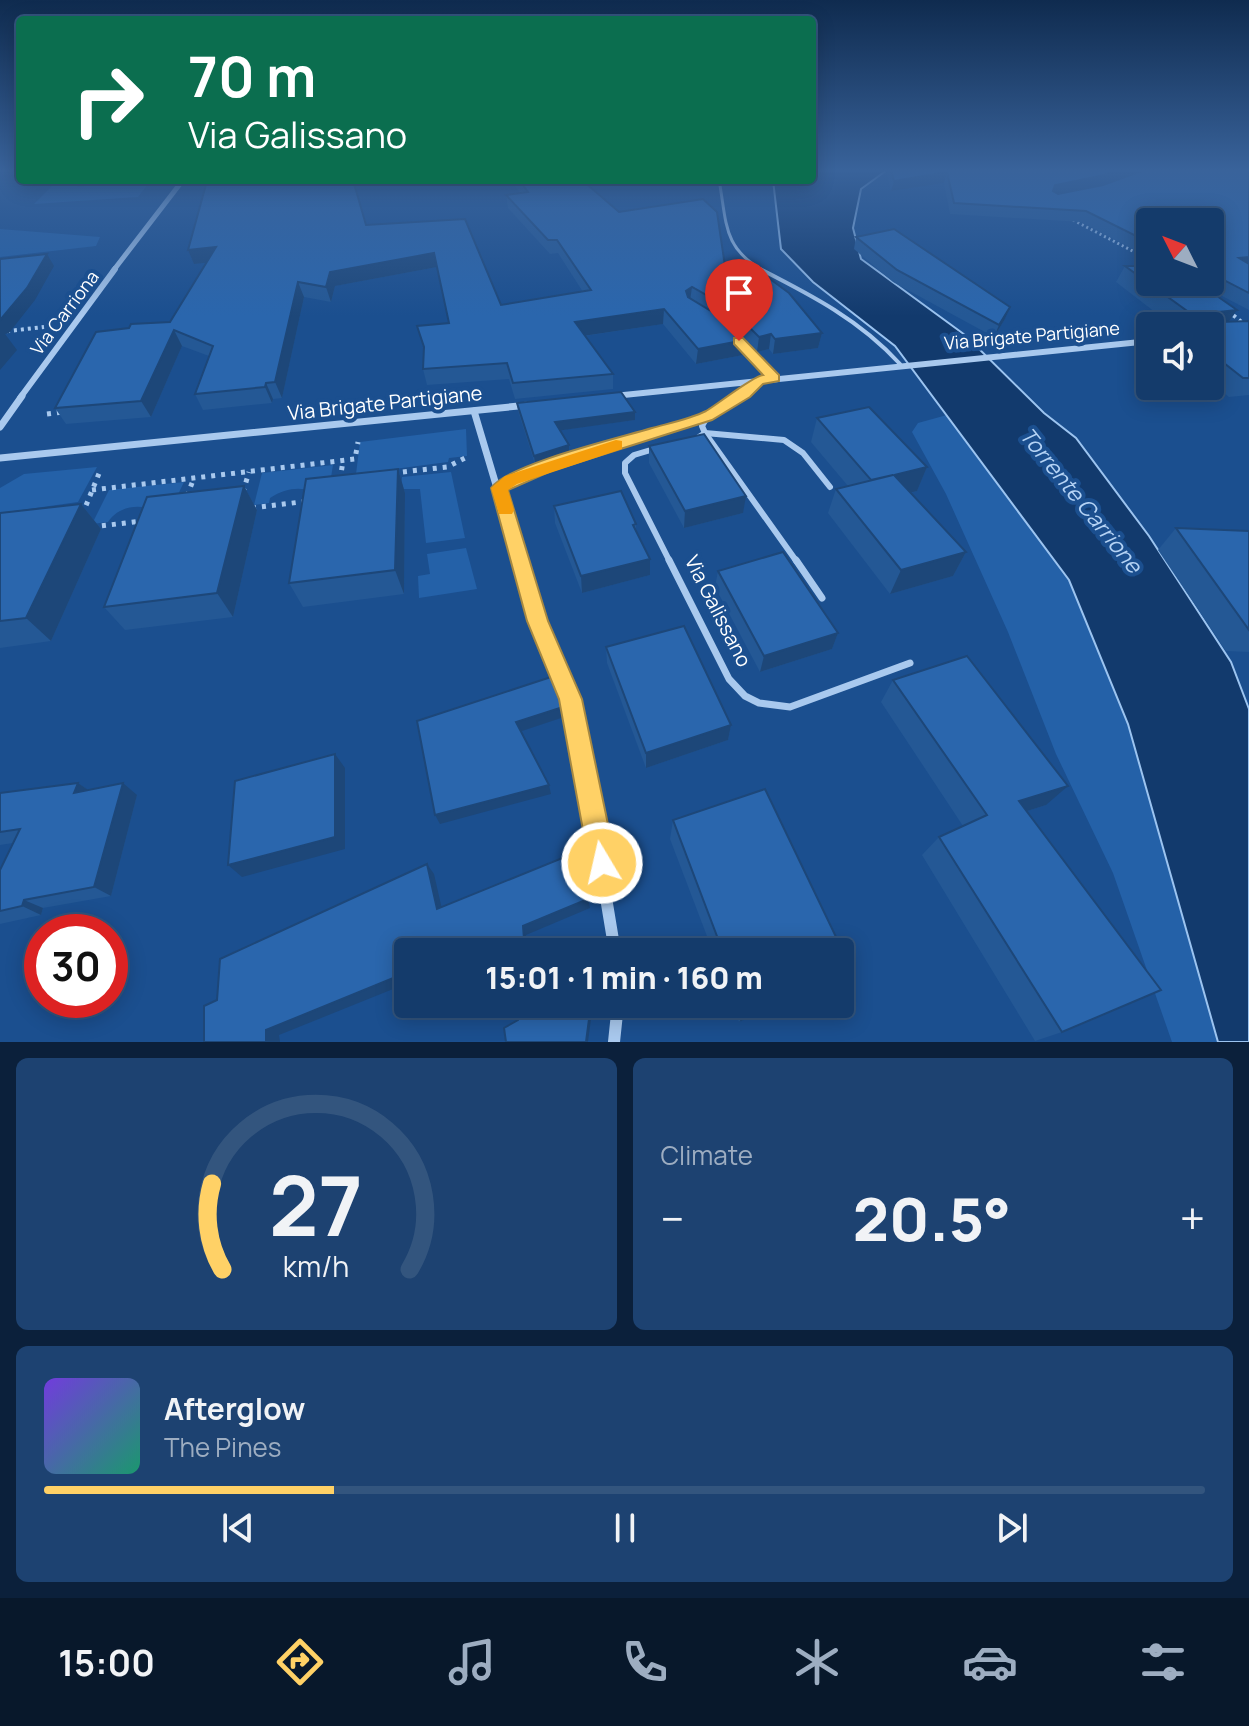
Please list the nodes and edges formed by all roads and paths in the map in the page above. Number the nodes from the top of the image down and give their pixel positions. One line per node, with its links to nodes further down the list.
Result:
1 (153, 219): 20 (street, Via Carriona)
2 (726, 219): 11 (lane)
3 (1071, 219): 4 (path)
4 (1136, 253)
5 (1220, 304): 7 (path)
6 (49, 327): 8 (path)
7 (1249, 328)
8 (0, 332)
9 (734, 337): 12 (street)
10 (1136, 342): 11 (street, Via Brigate Partigiane)
11 (900, 364): 12 (street, Via Brigate Partigiane)
12 (774, 378): 13 (street, Via Brigate Partigiane)
13 (759, 380): 14 (street, Via Brigate Partigiane); 19 (lane)
14 (603, 397)
15 (540, 404): 17 (street, Via Brigate Partigiane)
16 (68, 411): 18 (path)
17 (474, 411): 26 (street, Via Brigate Partigiane); 34 (street)
18 (47, 414)
19 (707, 417): 21 (lane); 34 (lane)
20 (0, 427)
21 (705, 433): 23 (lane); 33 (lane); 45 (lane)
22 (358, 439): 27 (path)
23 (682, 442)
24 (668, 445): 46 (lane, Via Galissano)
25 (473, 455): 29 (path)
26 (0, 458)
27 (343, 461): 28 (path); 32 (path)
28 (249, 472): 30 (path); 36 (path)
29 (386, 474)
30 (194, 478): 38 (path); 39 (path)
31 (355, 478): 32 (path)
32 (340, 480): 35 (path)
33 (830, 487)
34 (499, 488): 47 (street)
35 (338, 489)
36 (241, 498)
37 (321, 499): 41 (path)
38 (184, 505)
39 (85, 508): 40 (path); 42 (path)
40 (71, 509)
41 (242, 509)
42 (79, 519)
43 (149, 521): 44 (path)
44 (88, 528)
45 (822, 598)
46 (910, 663)
47 (613, 938)
48 (617, 1018): 49 (street)
49 (614, 1042)

